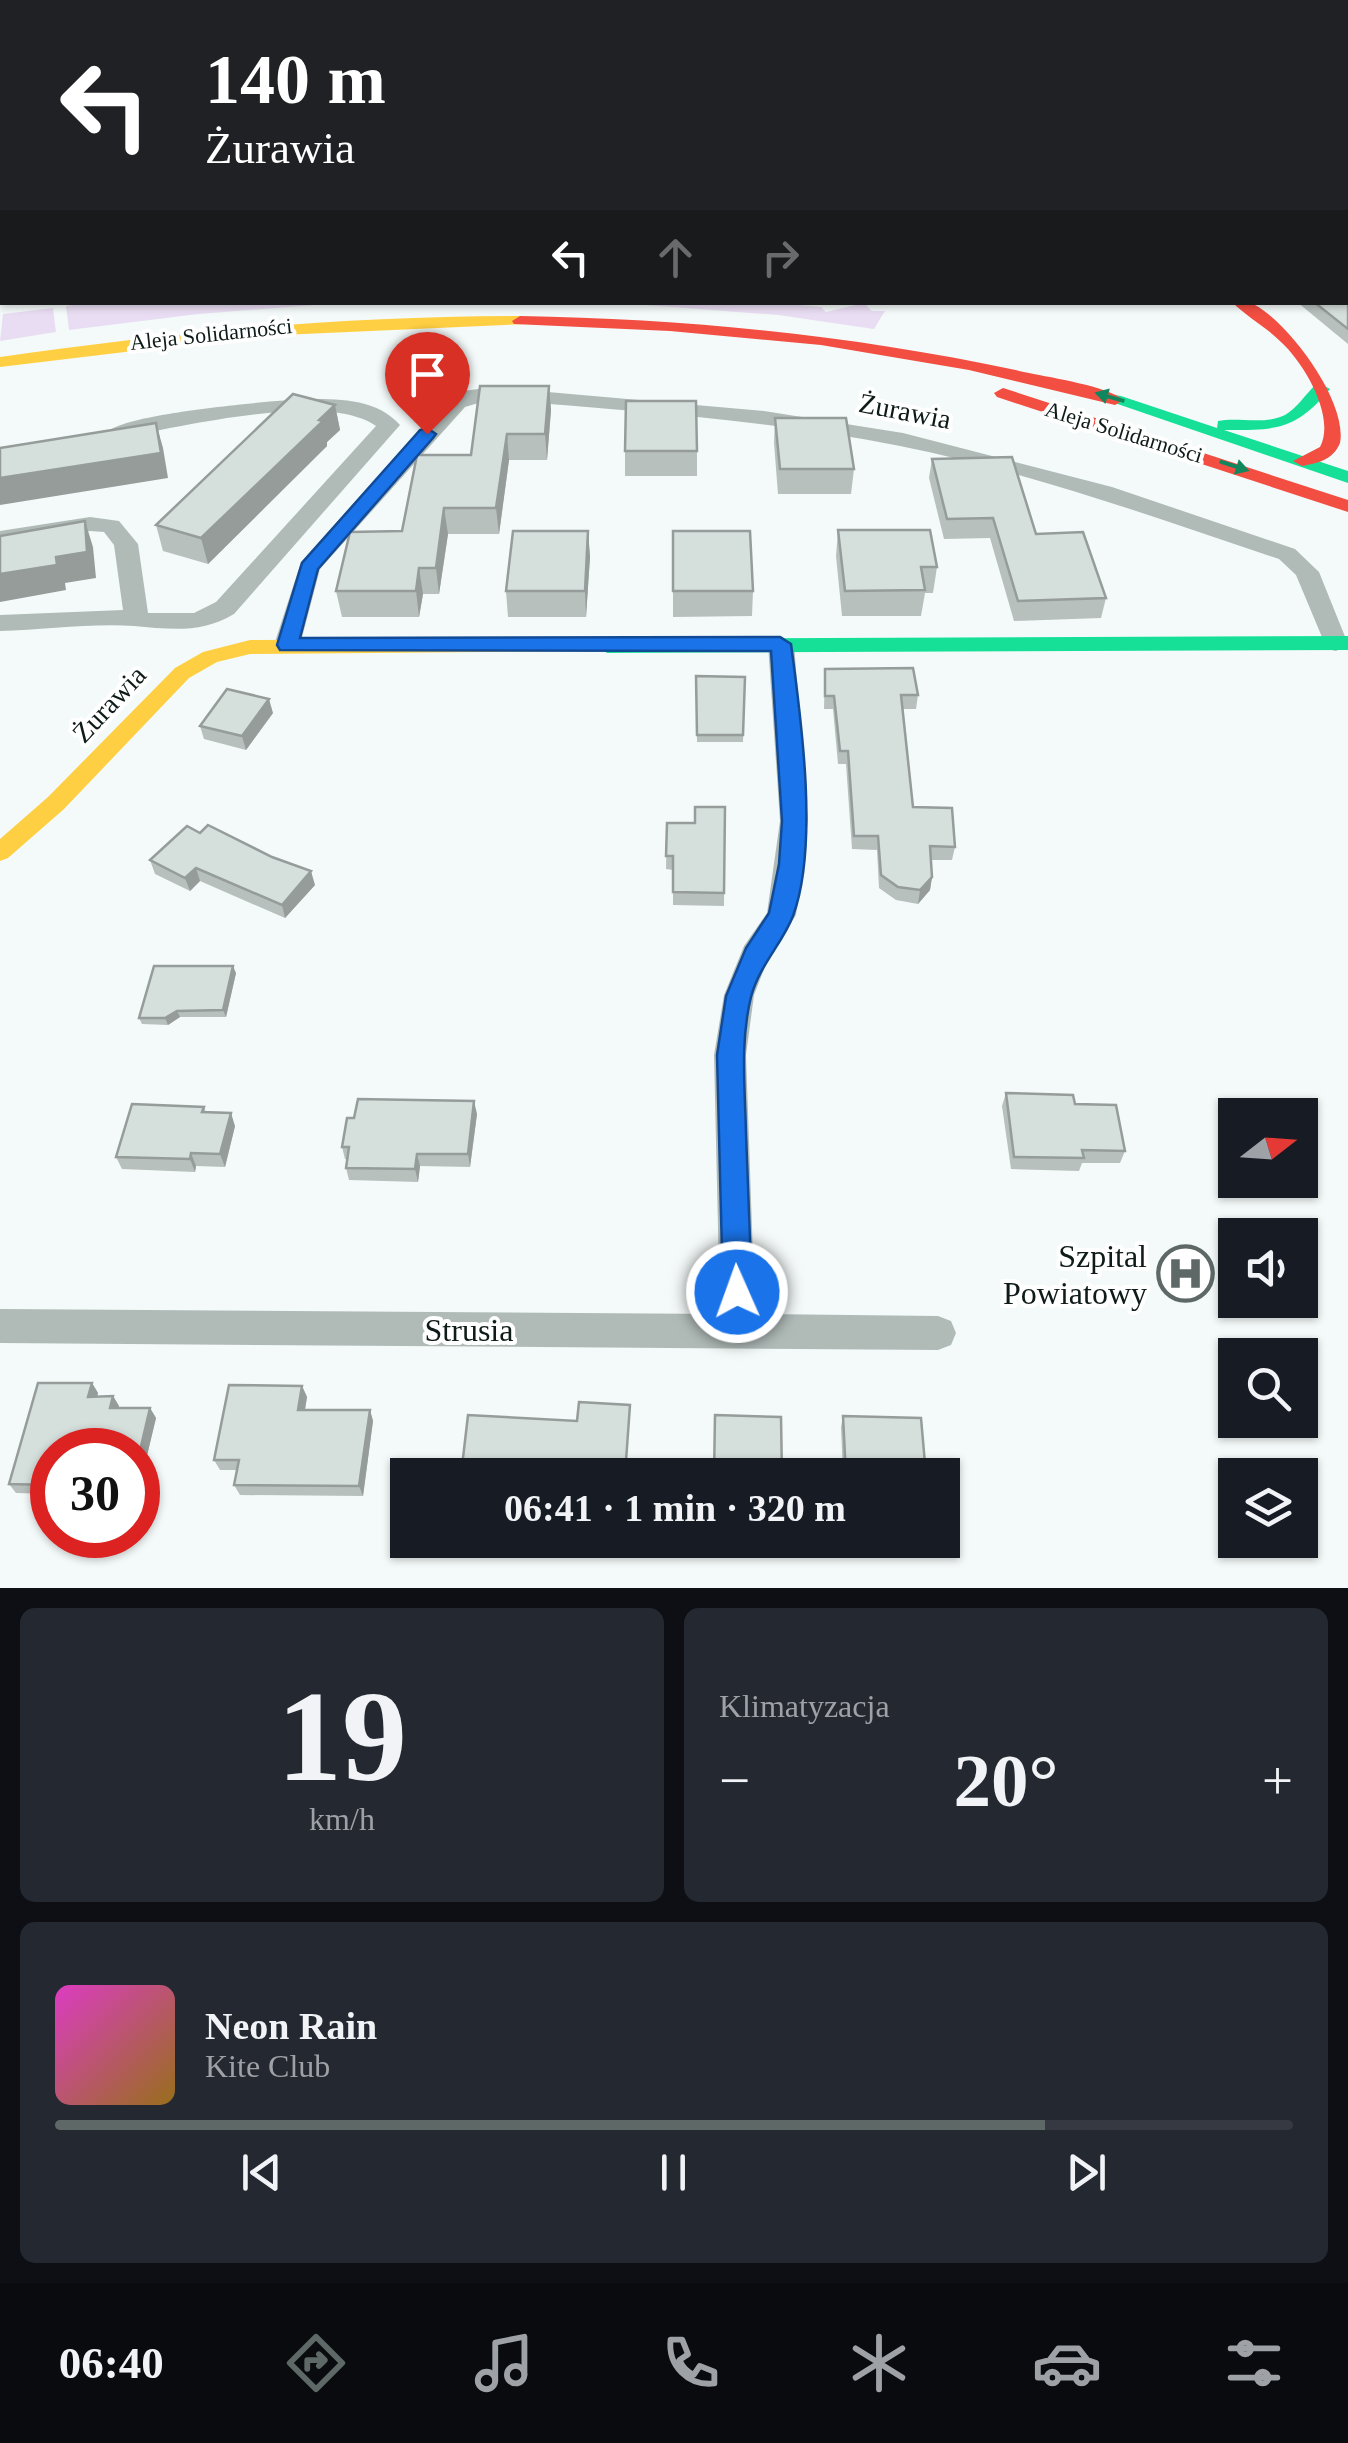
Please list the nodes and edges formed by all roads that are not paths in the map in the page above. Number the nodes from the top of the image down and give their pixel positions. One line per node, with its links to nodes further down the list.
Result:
1 (1244, 305): 4 (street)
2 (902, 354): 3 (street, Aleja Solidarności); 5 (street, Aleja Solidarności, one-way to 2); 11 (street, Aleja Solidarności, one-way to 11)
3 (0, 362)
4 (1321, 389): 6 (street); 8 (street)
5 (1152, 410): 6 (street); 9 (street, Aleja Solidarności)
6 (1301, 412): 9 (street)
7 (102, 434): 14 (street, Żurawia)
8 (1347, 440): 9 (street)
9 (1302, 461): 10 (street, Aleja Solidarności); 11 (street)
10 (1348, 477)
11 (1285, 484): 12 (street, Aleja Solidarności)
12 (1348, 506)
13 (0, 538): 14 (street, Żurawia)
14 (136, 618): 15 (street, Żurawia)
15 (0, 623)
16 (1342, 643): 17 (street, Żurawia); 18 (street, Żurawia)
17 (780, 644): 18 (street, Żurawia); 21 (street)
18 (287, 645): 19 (street, Żurawia)
19 (0, 852)
20 (0, 1326): 21 (street, Strusia)
21 (738, 1332): 22 (street, Strusia)
22 (938, 1333)

